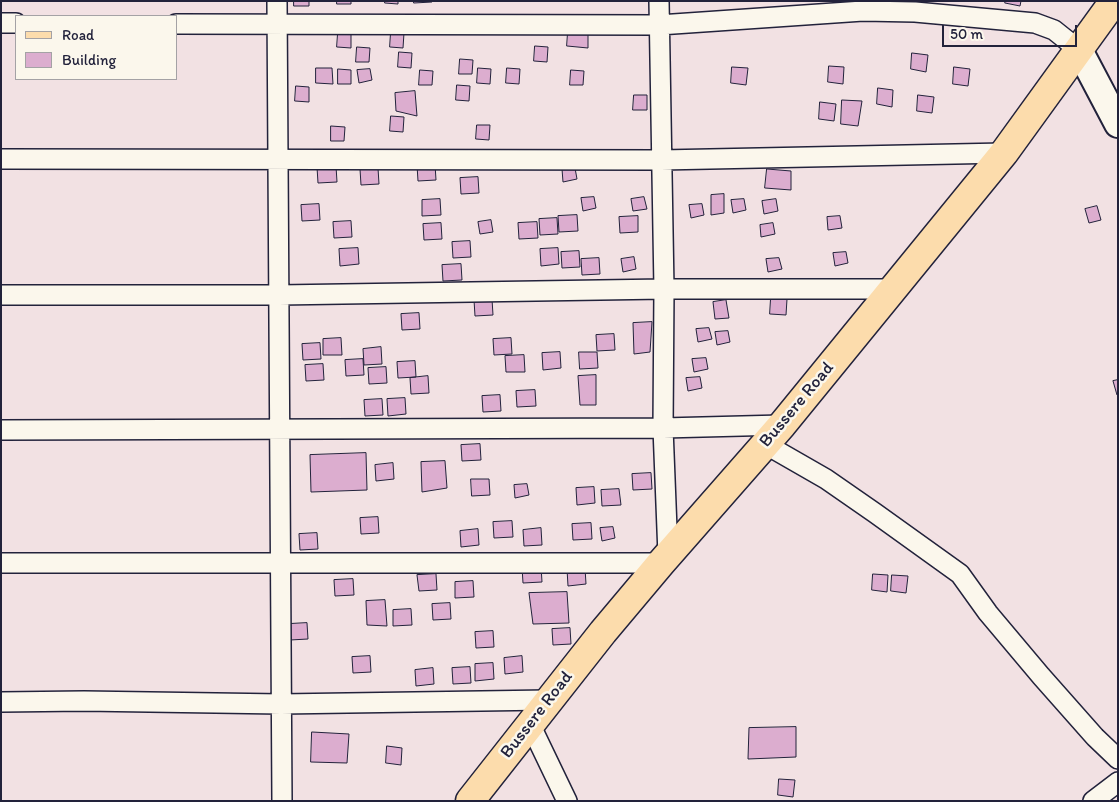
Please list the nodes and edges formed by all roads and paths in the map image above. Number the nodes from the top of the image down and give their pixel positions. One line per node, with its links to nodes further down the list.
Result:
1 (277, 1): 7 (street)
2 (659, 1): 8 (street)
3 (1111, 2): 9 (main road, Bussere Road)
4 (1, 23): 5 (street)
5 (15, 23)
6 (178, 24): 7 (street)
7 (278, 24): 8 (street); 13 (street)
8 (659, 25): 9 (street); 14 (street)
9 (1079, 50): 10 (street); 11 (main road, Bussere Road)
10 (1118, 124)
11 (1004, 153): 14 (street); 16 (main road, Bussere Road)
12 (1, 159): 13 (street)
13 (278, 160): 14 (street); 18 (street)
14 (660, 160): 15 (street)
15 (664, 288): 16 (street); 18 (street); 19 (street)
16 (893, 288): 22 (main road, Bussere Road)
17 (1, 295): 18 (street)
18 (279, 295): 21 (street)
19 (663, 428): 21 (street); 22 (street); 23 (street)
20 (1, 430): 21 (street)
21 (280, 430): 25 (street)
22 (773, 435): 23 (main road, Bussere Road); 30 (street)
23 (665, 559): 25 (street); 26 (main road, Bussere Road)
24 (1, 563): 25 (street)
25 (281, 563): 28 (street)
26 (548, 700): 28 (street); 29 (main road, Bussere Road)
27 (1, 702): 28 (street)
28 (281, 704): 32 (street)
29 (530, 724): 33 (main road, Bussere Road); 34 (street)
30 (1118, 759)
31 (1118, 782): 35 (street)
32 (282, 801)
33 (470, 801)
34 (567, 801)
35 (1093, 801)

